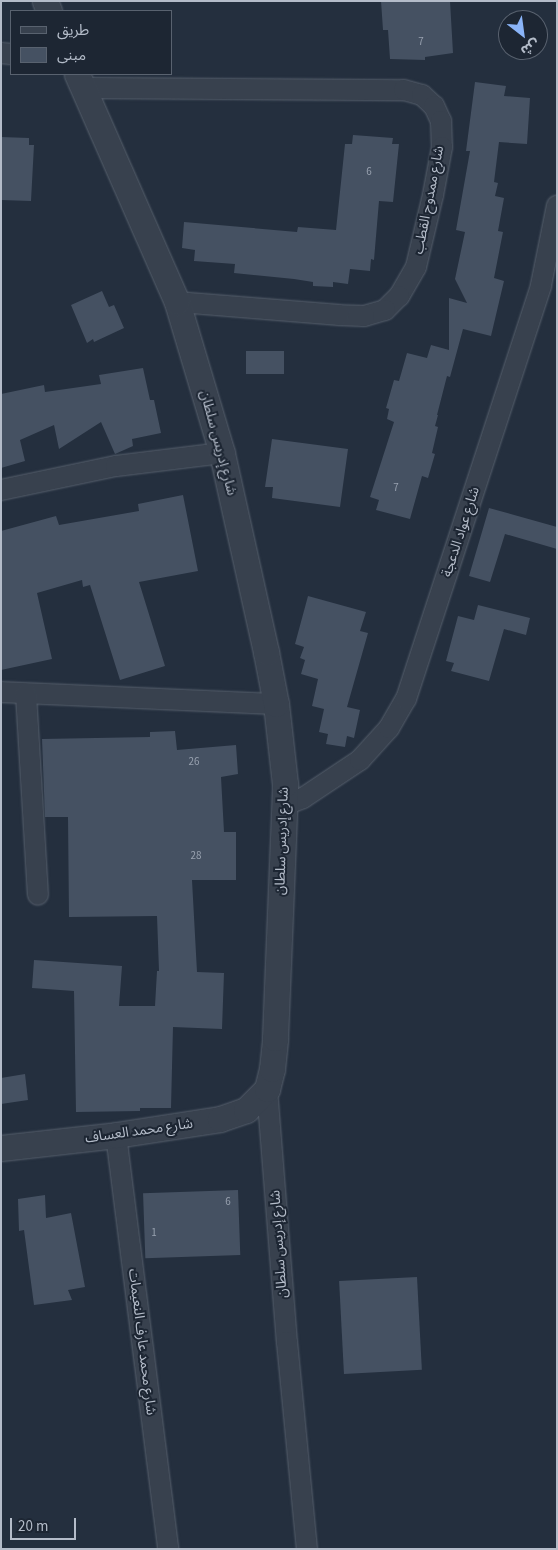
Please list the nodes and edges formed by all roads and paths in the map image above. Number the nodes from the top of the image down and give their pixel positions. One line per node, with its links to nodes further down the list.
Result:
1 (81, 81): 3 (street, شارع إدريس سلطان); 3 (street, شارع ممدوح القطب)
2 (557, 206): 9 (street, شارع عواد الدعجة)
3 (177, 302): 4 (street, شارع إدريس سلطان)
4 (222, 453): 5 (street); 8 (street, شارع إدريس سلطان)
5 (1, 490)
6 (1, 692): 7 (street)
7 (26, 694): 8 (street); 10 (street)
8 (276, 704): 9 (street, شارع إدريس سلطان)
9 (286, 805): 11 (street, شارع إدريس سلطان)
10 (38, 895)
11 (267, 1089): 12 (street, شارع محمد العساف); 15 (street, شارع إدريس سلطان)
12 (116, 1135): 13 (street, شارع محمد العساف); 14 (street, شارع محمد عارف النعيمات)
13 (1, 1148)
14 (168, 1549)
15 (307, 1549)

